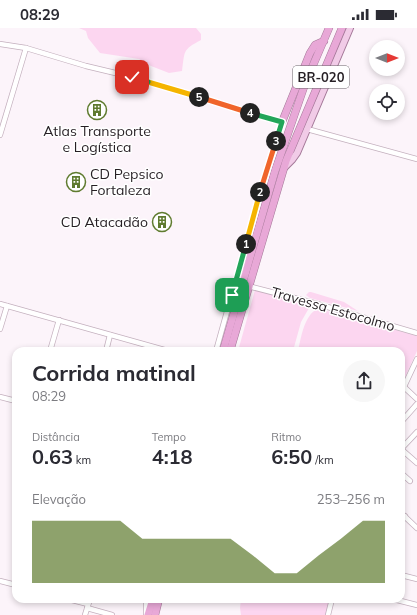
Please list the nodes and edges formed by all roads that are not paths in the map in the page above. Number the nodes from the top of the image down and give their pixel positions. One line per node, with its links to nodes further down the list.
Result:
1 (329, 28): 5 (highway, BR-020)
2 (342, 28): 6 (highway, BR-020)
3 (346, 28): 6 (highway)
4 (350, 28): 11 (main road, BR-020)
5 (324, 41): 9 (highway); 10 (highway, BR-020)
6 (336, 41): 11 (highway, BR-020)
7 (0, 44): 8 (street)
8 (26, 48): 9 (street); 12 (street)
9 (282, 122): 24 (street)
10 (290, 124): 11 (highway); 25 (highway, BR-020)
11 (304, 128): 13 (street); 14 (highway, BR-020)
12 (0, 135)
13 (417, 160)
14 (248, 286): 19 (street, Travessa Estocolmo); 26 (highway, BR-020)
15 (0, 304): 16 (street)
16 (7, 306): 17 (street); 18 (street)
17 (59, 320): 20 (street); 21 (street)
18 (0, 329)
19 (417, 333)
20 (110, 335): 22 (street); 23 (street)
21 (51, 347)
22 (107, 347)
23 (154, 347)
24 (217, 347)
25 (224, 347)
26 (231, 347)
27 (417, 359): 28 (street)
28 (405, 385)
29 (405, 388): 31 (street)
30 (0, 396): 32 (street)
31 (417, 399)
32 (12, 400)
33 (417, 404): 34 (street)
34 (405, 416)
35 (417, 432): 36 (street)
36 (405, 445)
37 (405, 452): 38 (street)
38 (417, 462)
39 (405, 477): 40 (street)
40 (410, 481)
41 (405, 517): 42 (street)
42 (417, 528)
43 (405, 575): 44 (street)
44 (417, 579)
45 (0, 581): 46 (street)
46 (12, 584)
47 (405, 602): 54 (street)
48 (79, 603): 55 (street)
49 (89, 603): 55 (street)
50 (146, 603): 58 (street)
51 (152, 603): 58 (highway)
52 (158, 603): 59 (highway)
53 (331, 603): 60 (street)
54 (417, 605)
55 (88, 606): 56 (street); 57 (street)
56 (85, 615)
57 (112, 615)
58 (147, 615)
59 (154, 615)
60 (328, 615)

